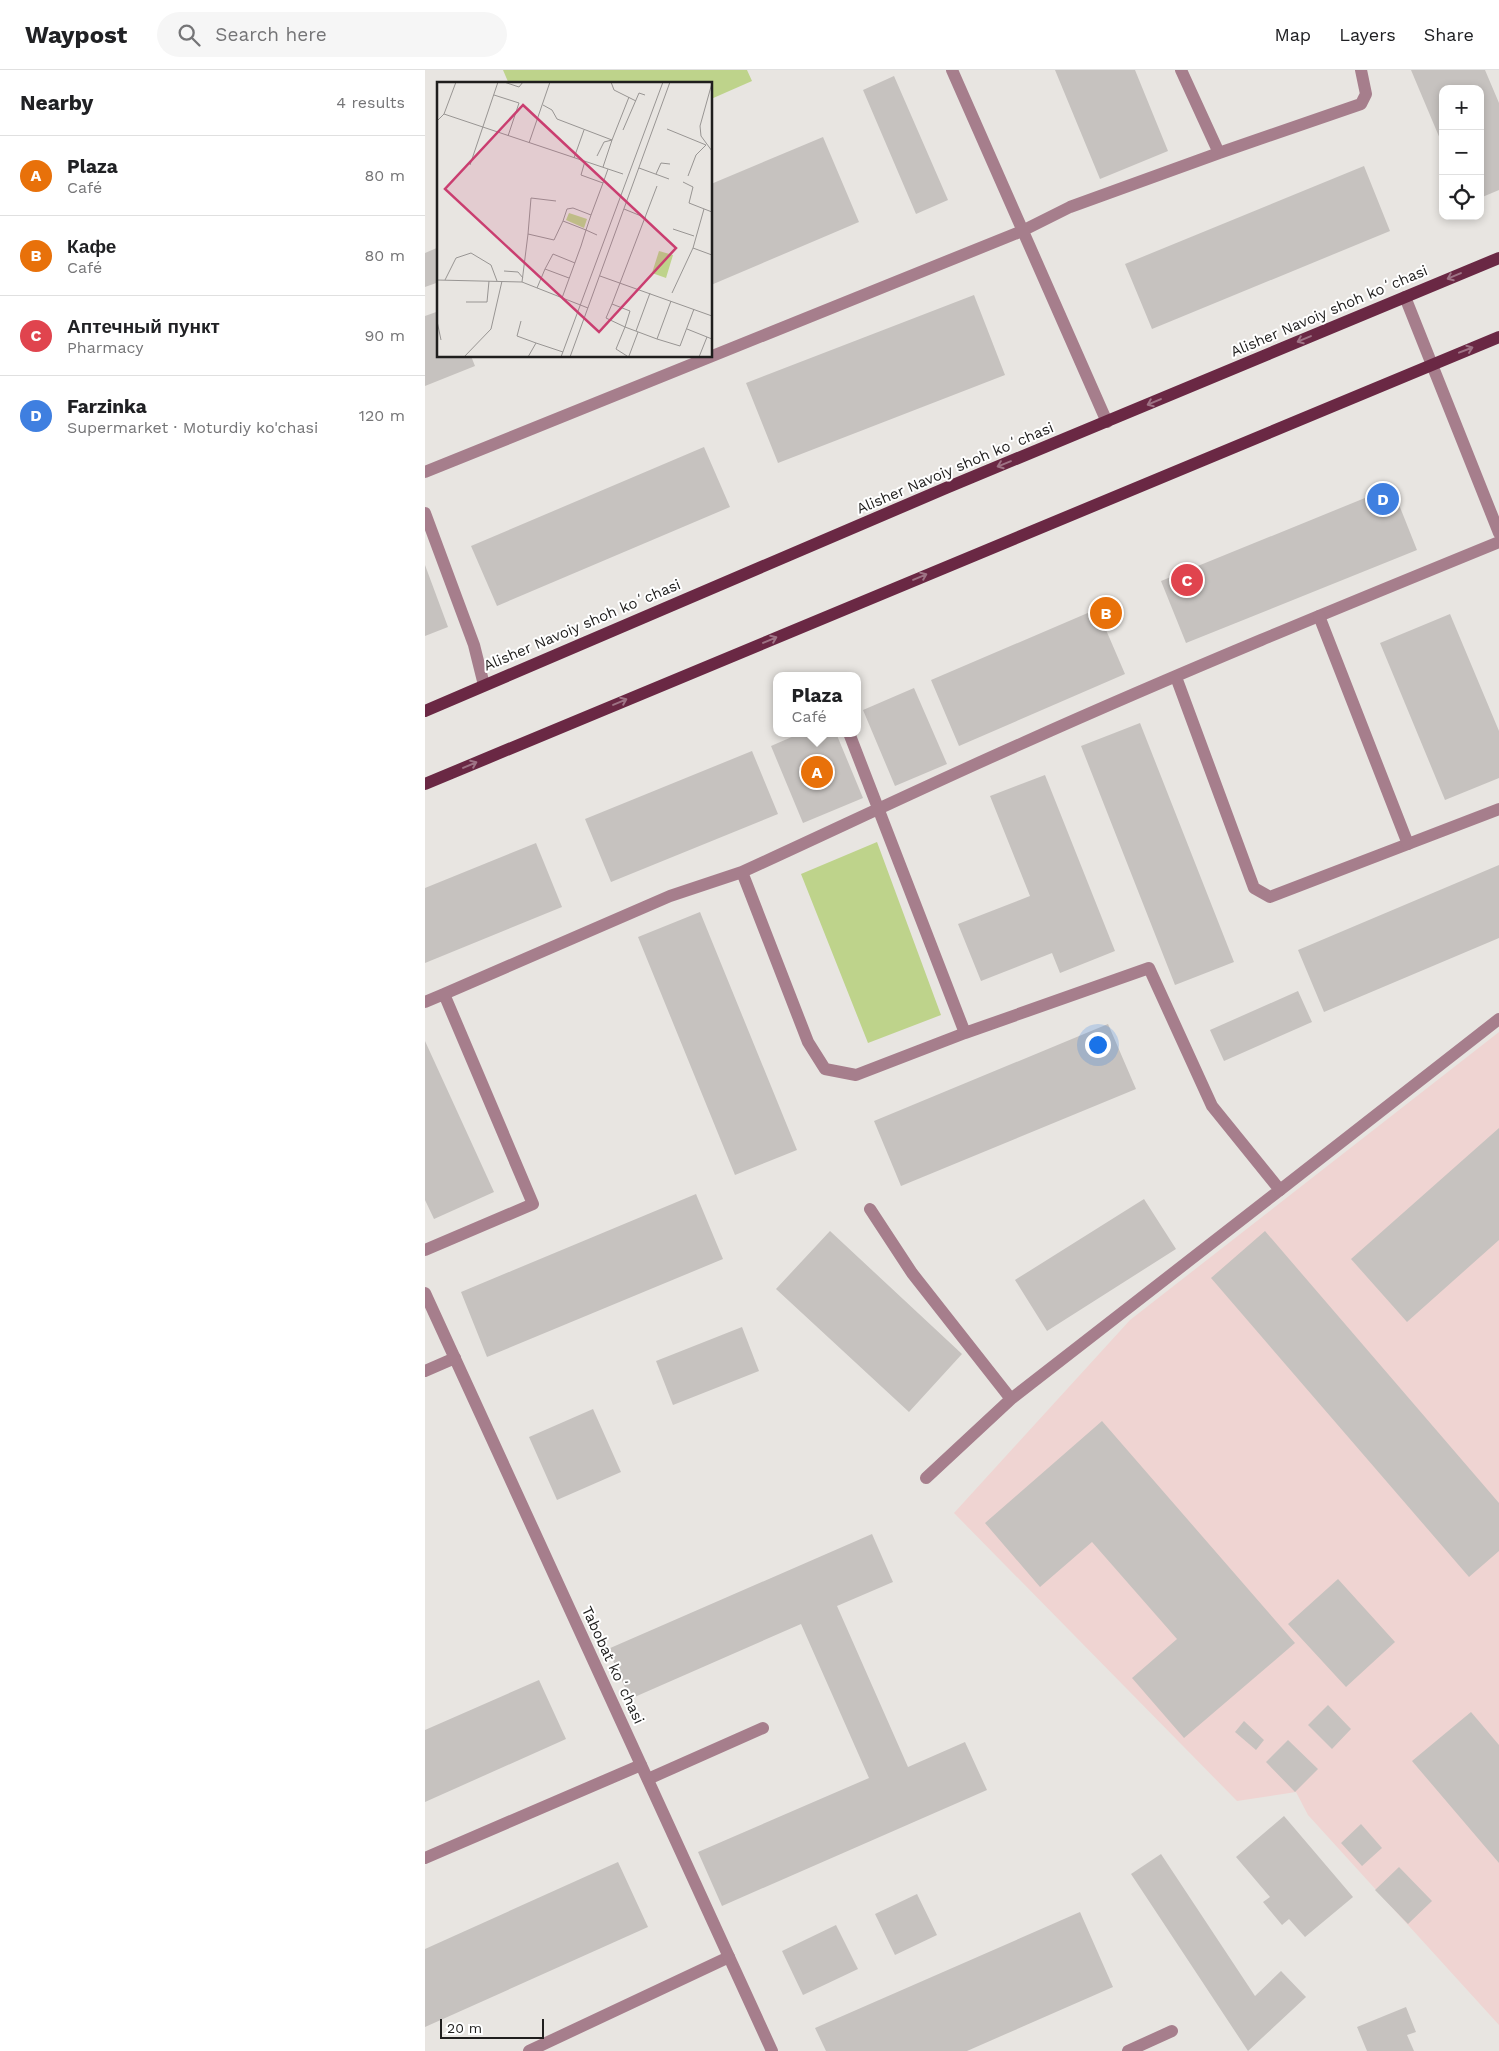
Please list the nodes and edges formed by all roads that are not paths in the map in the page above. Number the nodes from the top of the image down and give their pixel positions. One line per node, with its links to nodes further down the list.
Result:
1 (952, 70): 5 (street)
2 (1181, 70): 4 (street)
3 (1361, 70): 4 (street)
4 (1219, 153): 5 (street)
5 (1022, 231): 9 (street); 12 (street)
6 (1499, 258): 7 (main road, Alisher Navoiy shoh koʻchasi, one-way to 7)
7 (1405, 297): 11 (street); 12 (main road, Alisher Navoiy shoh koʻchasi, one-way to 12)
8 (1499, 337): 11 (main road, one-way to 8)
9 (713, 356)
10 (707, 358): 13 (street)
11 (1433, 363): 15 (street); 22 (main road, one-way to 11)
12 (1107, 422): 19 (main road, Alisher Navoiy shoh koʻchasi, one-way to 19)
13 (425, 472)
14 (425, 513): 19 (street)
15 (1499, 533)
16 (1499, 542): 17 (street)
17 (1319, 616): 18 (street); 25 (street)
18 (1176, 676): 24 (street); 25 (street)
19 (484, 685): 20 (main road, Alisher Navoiy shoh koʻchasi)
20 (425, 710)
21 (851, 737): 24 (street)
22 (425, 784)
23 (1499, 809): 25 (street)
24 (878, 810): 26 (street); 30 (street)
25 (1408, 844)
26 (742, 872): 27 (street); 30 (street)
27 (444, 994): 28 (street); 33 (street)
28 (425, 1002)
29 (1499, 1019): 31 (street)
30 (965, 1033): 31 (street)
31 (1280, 1190): 37 (street)
32 (870, 1209): 37 (street)
33 (425, 1250)
34 (425, 1293): 35 (street, Tabobat koʻchasi)
35 (455, 1358): 36 (street); 40 (street, Tabobat koʻchasi)
36 (425, 1371)
37 (1011, 1399): 38 (street)
38 (926, 1478)
39 (763, 1728): 41 (street)
40 (641, 1765): 41 (street, Tabobat koʻchasi); 42 (street)
41 (648, 1779): 43 (street, Tabobat koʻchasi)
42 (425, 1858)
43 (729, 1957): 45 (street); 46 (street, Tabobat koʻchasi)
44 (1172, 2031): 47 (street)
45 (529, 2051)
46 (772, 2051)
47 (1128, 2051)

